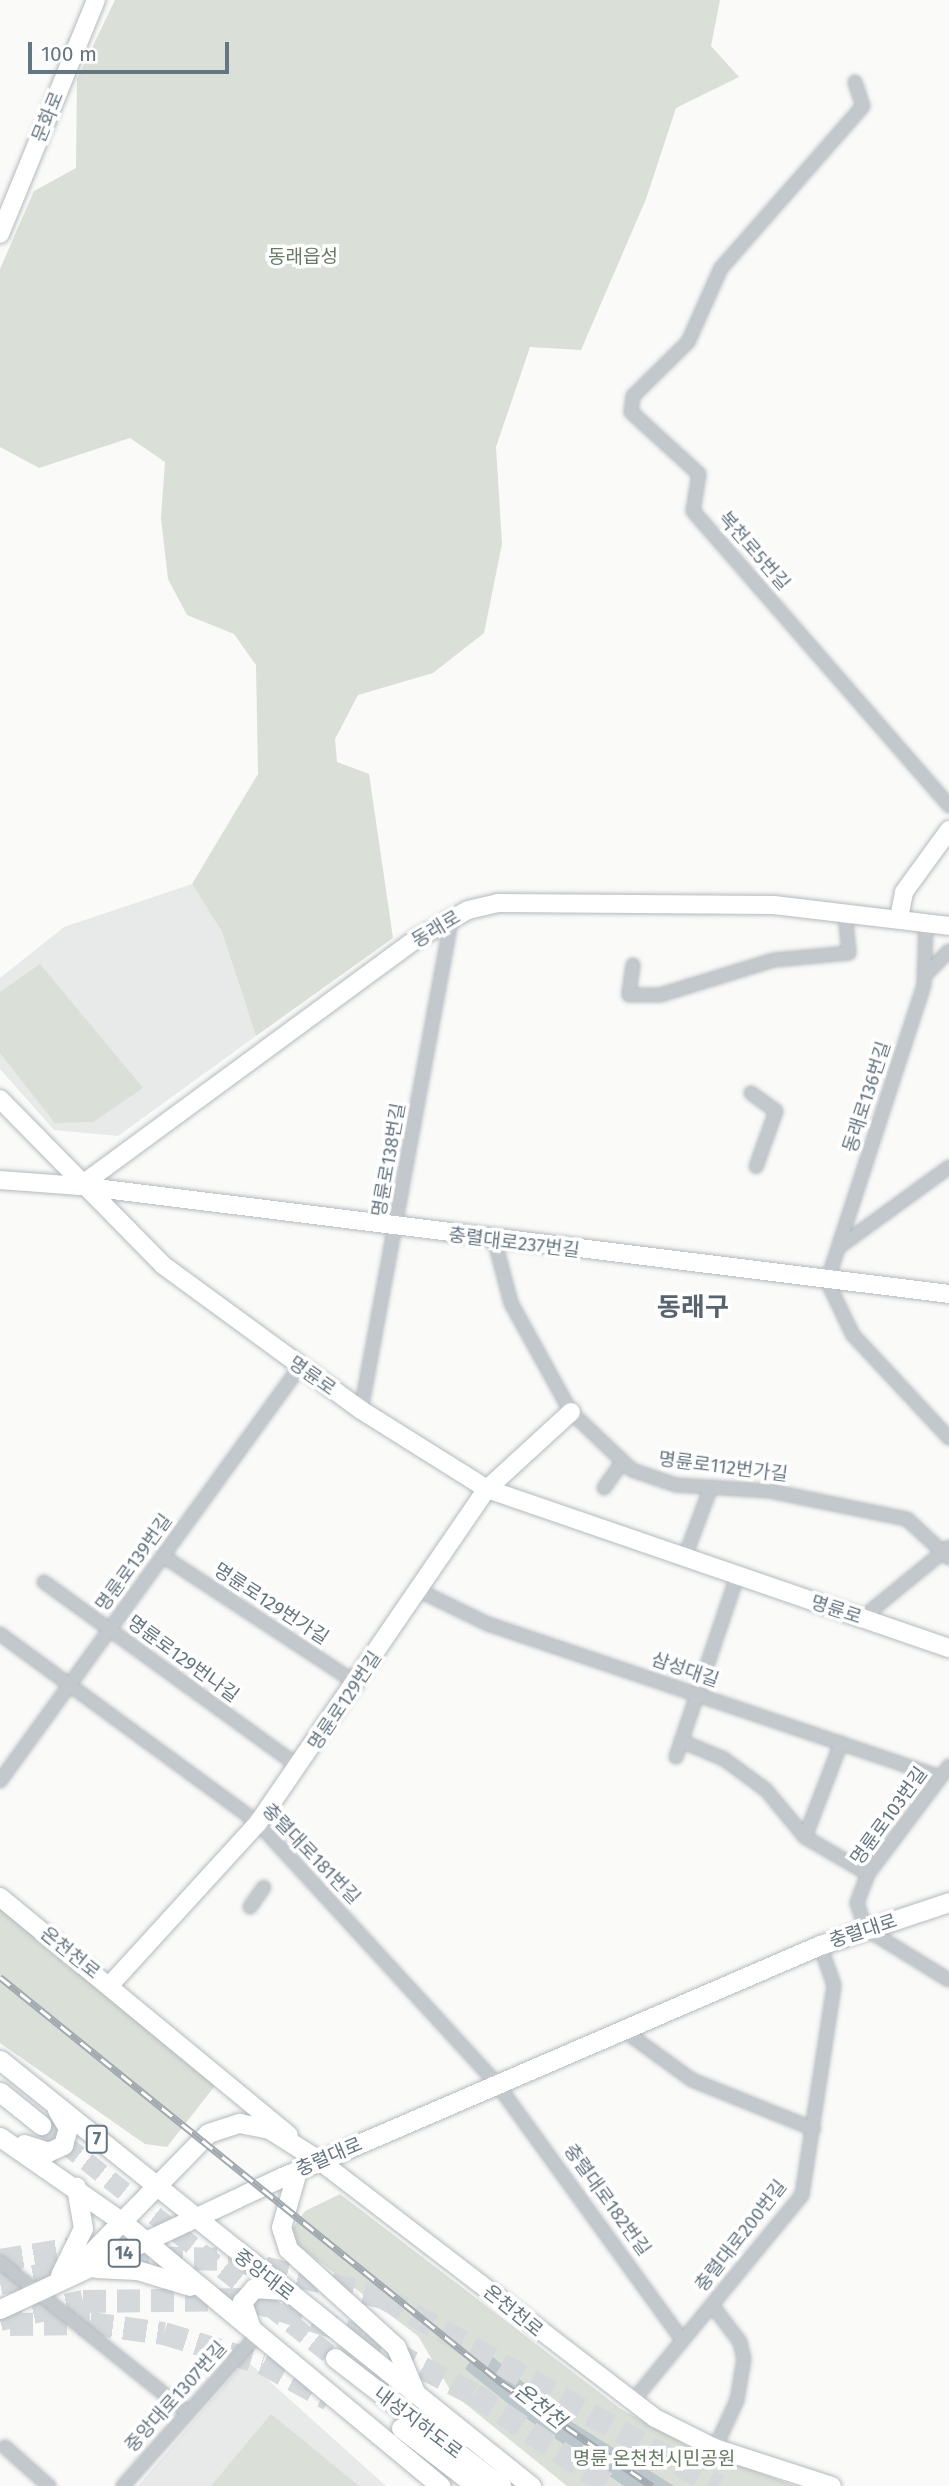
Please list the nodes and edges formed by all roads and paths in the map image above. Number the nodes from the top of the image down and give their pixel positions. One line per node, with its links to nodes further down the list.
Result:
1 (96, 0): 3 (street, 문화로)
2 (855, 82): 4 (street, 복천로5번길)
3 (0, 234)
4 (949, 806)
5 (949, 830): 8 (street)
6 (845, 913): 7 (street, 동래로); 8 (street, 동래로); 12 (street)
7 (452, 916): 19 (street, 동래로); 20 (street, 명륜로138번길)
8 (899, 918): 9 (street, 동래로)
9 (926, 922): 10 (street, 동래로); 13 (street, 동래로136번길)
10 (949, 926)
11 (949, 951): 13 (street)
12 (633, 965)
13 (926, 973): 22 (street, 동래로136번길)
14 (751, 1093): 16 (street)
15 (0, 1099): 19 (street, 명륜로)
16 (756, 1167)
17 (949, 1167): 22 (street)
18 (0, 1180): 19 (street)
19 (80, 1186): 20 (street, 충렬대로237번길); 25 (street, 명륜로)
20 (396, 1228): 21 (street, 충렬대로237번길); 26 (street, 명륜로138번길)
21 (495, 1242): 23 (street, 충렬대로237번길); 27 (street, 명륜로112번가길)
22 (839, 1247): 23 (street, 동래로136번길)
23 (827, 1281): 24 (street, 충렬대로237번길); 28 (street)
24 (949, 1294)
25 (299, 1368): 26 (street, 명륜로); 34 (street, 명륜로139번길)
26 (361, 1410): 32 (street, 명륜로)
27 (571, 1412): 29 (street, 명륜로112번가길); 32 (street, 명륜로129번길)
28 (949, 1438)
29 (622, 1462): 30 (street, 명륜로112번가길); 31 (street)
30 (711, 1487): 33 (street, 명륜로112번가길); 35 (street)
31 (604, 1488)
32 (487, 1489): 35 (street, 명륜로); 38 (street, 명륜로129번길)
33 (946, 1553): 39 (street)
34 (163, 1556): 40 (street, 명륜로139번길); 43 (street, 명륜로129번가길)
35 (684, 1559): 36 (street, 명륜로)
36 (737, 1577): 39 (street, 명륜로); 45 (street)
37 (44, 1582): 40 (street, 명륜로129번나길)
38 (420, 1591): 43 (street, 명륜로129번길); 45 (street, 삼성대길)
39 (862, 1618): 42 (street, 명륜로)
40 (110, 1630): 44 (street, 명륜로139번길); 50 (street, 명륜로129번나길)
41 (0, 1634): 44 (street, 충렬대로181번길)
42 (949, 1648)
43 (358, 1684): 50 (street, 명륜로129번길)
44 (70, 1685): 52 (street, 명륜로139번길); 53 (street, 충렬대로181번길)
45 (697, 1694): 46 (street); 47 (street, 삼성대길)
46 (681, 1741): 48 (street); 54 (street)
47 (841, 1743): 51 (street, 삼성대길); 54 (street)
48 (676, 1757)
49 (949, 1766): 51 (street, 명륜로103번길)
50 (300, 1767): 53 (street, 명륜로129번길)
51 (940, 1777): 55 (street, 명륜로103번길)
52 (0, 1781)
53 (258, 1823): 63 (street, 명륜로129번길); 66 (street, 충렬대로181번길)
54 (805, 1837): 55 (street)
55 (868, 1874): 60 (street, 명륜로103번길)
56 (264, 1887): 59 (street)
57 (0, 1896): 63 (street, 온천천로)
58 (949, 1902): 60 (main road, 충렬대로)
59 (250, 1907)
60 (866, 1929): 61 (main road, 충렬대로); 62 (street)
61 (820, 1945): 64 (main road, 충렬대로); 70 (street, 충렬대로200번길)
62 (949, 1980)
63 (110, 1985): 72 (street, 온천천로)
64 (623, 2030): 66 (main road, 충렬대로); 70 (street)
65 (0, 2060): 68 (main road, 중앙대로 / 7)
66 (497, 2084): 73 (main road, 충렬대로); 87 (street, 충렬대로182번길)
67 (0, 2092): 69 (main road)
68 (51, 2103): 71 (main road); 75 (main road, 중앙대로 / 7)
69 (0, 2109)
70 (814, 2129): 84 (street, 충렬대로200번길)
71 (0, 2136): 74 (main road)
72 (300, 2144): 73 (main road); 75 (main road)
73 (307, 2167): 76 (main road, 충렬대로); 88 (main road); 89 (street, 온천천로)
74 (76, 2187): 77 (main road); 81 (main road)
75 (157, 2189): 76 (main road, 중앙대로 / 7); 77 (main road)
76 (194, 2219): 78 (main road, 충렬대로 / 14); 82 (main road, 중앙대로)
77 (125, 2224): 78 (main road); 81 (main road)
78 (146, 2243): 80 (main road, 충렬대로 / 14); 83 (main road)
79 (0, 2262): 81 (street)
80 (92, 2267): 81 (main road, 충렬대로 / 14); 83 (main road)
81 (46, 2289): 85 (main road, 충렬대로 / 14); 90 (street)
82 (284, 2290): 86 (main road); 88 (main road, 중앙대로)
83 (206, 2293): 86 (main road)
84 (712, 2305): 87 (street, 충렬대로200번길); 92 (street)
85 (0, 2309)
86 (255, 2332): 90 (street, 중앙대로1307번길); 95 (main road)
87 (682, 2340): 89 (street, 충렬대로200번길)
88 (417, 2396): 98 (main road, 중앙대로)
89 (632, 2402): 92 (street, 온천천로)
90 (188, 2413): 94 (street, 중앙대로1307번길)
91 (5, 2447): 93 (street)
92 (715, 2448): 99 (street, 온천천로)
93 (49, 2486)
94 (122, 2486)
95 (441, 2486)
96 (476, 2486): 97 (main road, 내성지하도로)
97 (501, 2486)
98 (531, 2486)
99 (832, 2486)

